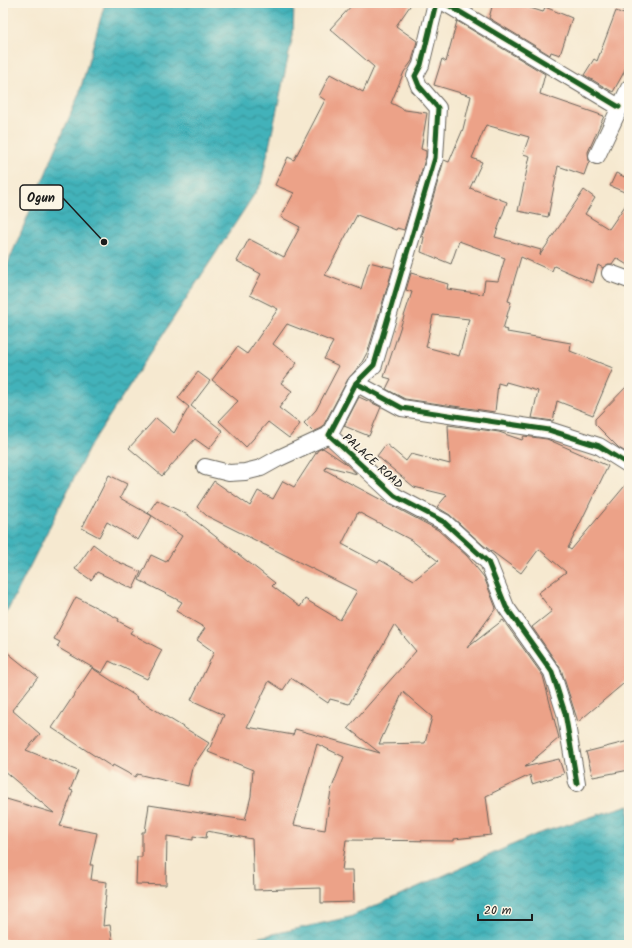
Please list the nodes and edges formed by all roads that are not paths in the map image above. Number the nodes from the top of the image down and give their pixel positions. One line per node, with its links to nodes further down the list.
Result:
1 (436, 3): 8 (street, PALACE ROAD)
2 (445, 3): 4 (street)
3 (629, 88): 4 (street)
4 (619, 107): 5 (street)
5 (597, 156)
6 (610, 273): 7 (street)
7 (629, 280)
8 (356, 383): 9 (street, PALACE ROAD); 10 (street)
9 (329, 435): 11 (street); 12 (street, PALACE ROAD)
10 (629, 465)
11 (205, 467)
12 (577, 783)

